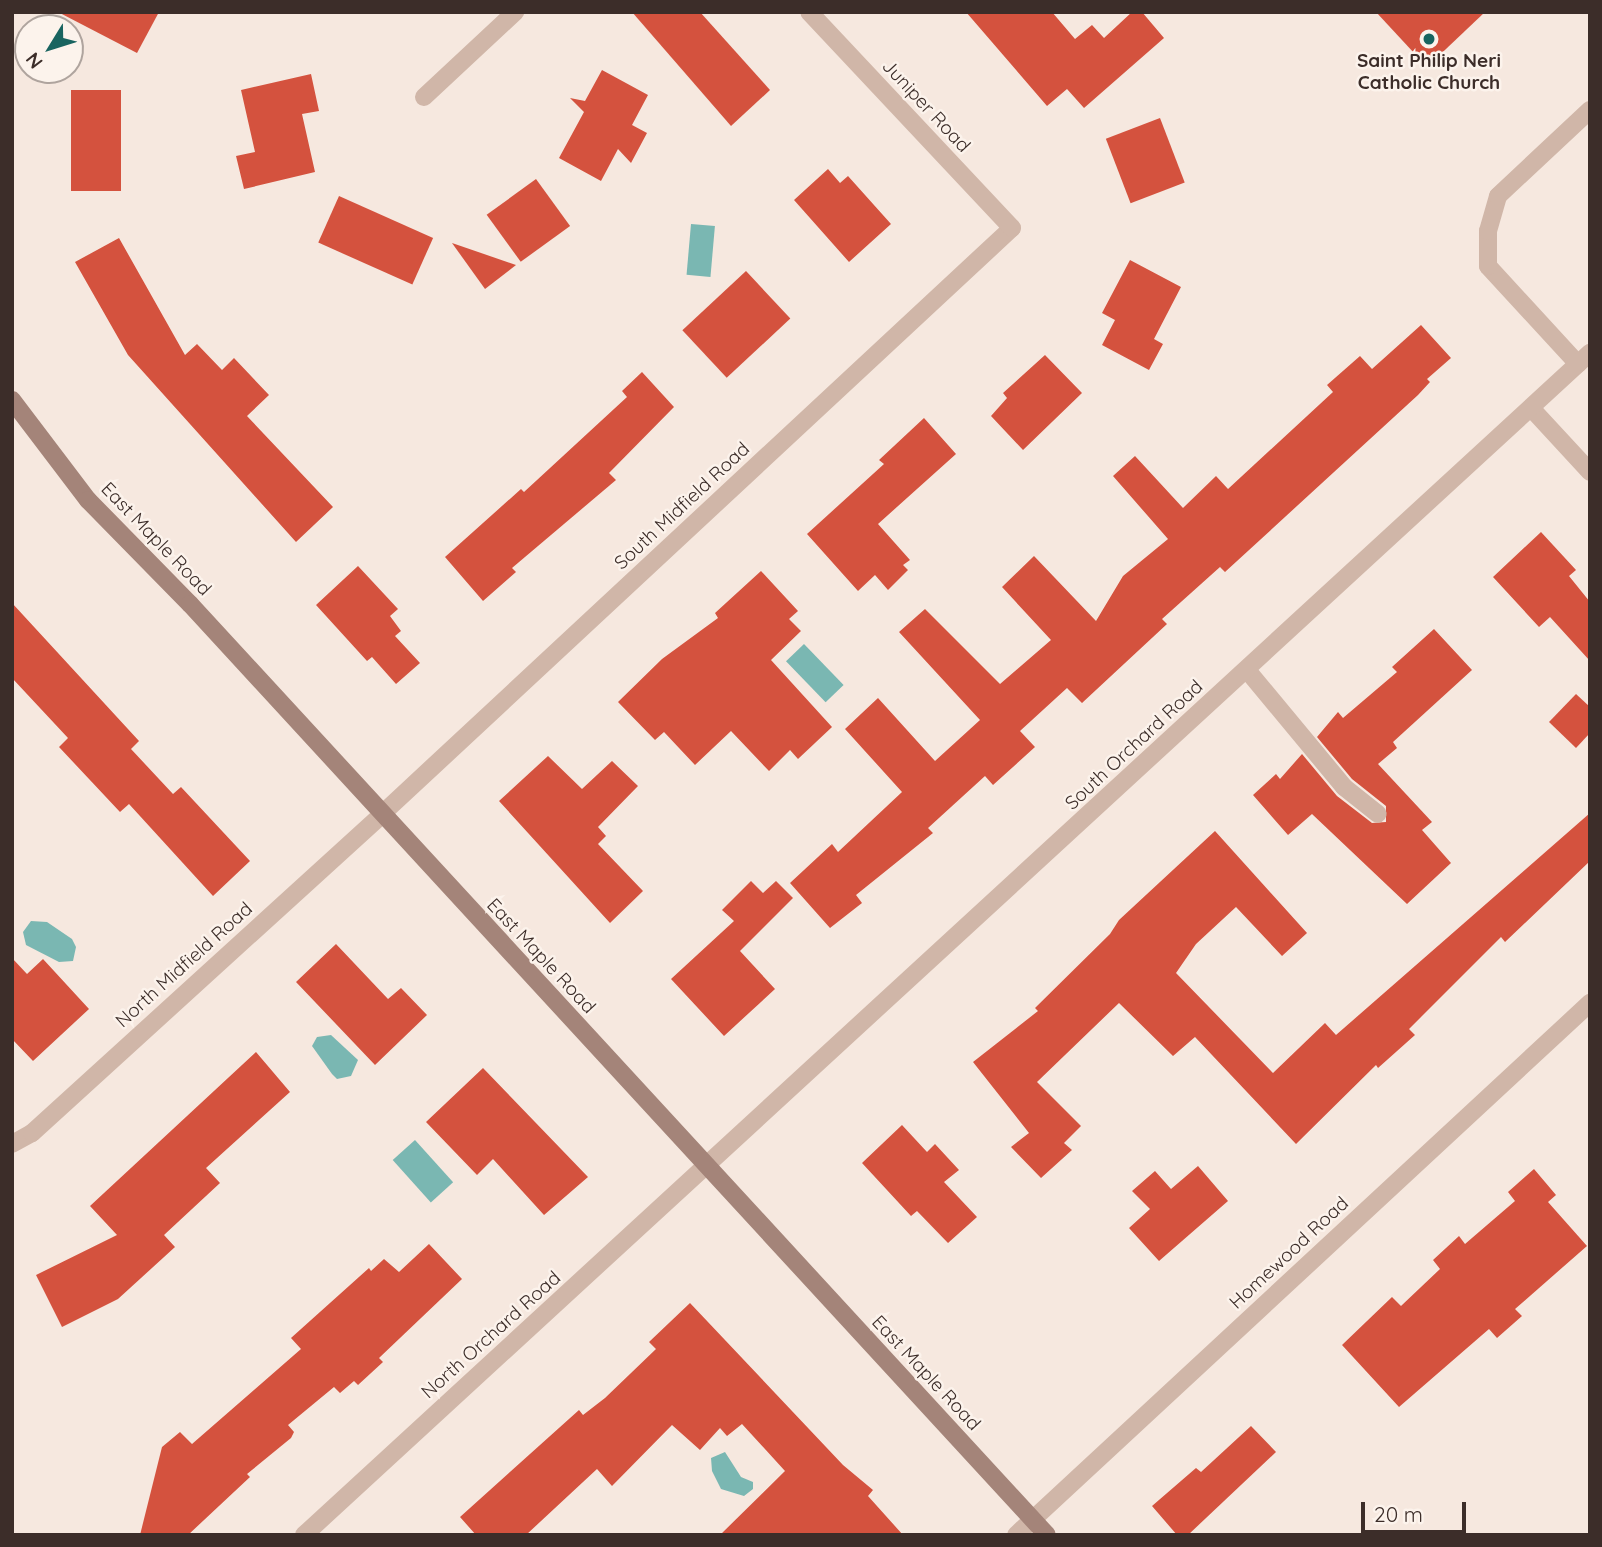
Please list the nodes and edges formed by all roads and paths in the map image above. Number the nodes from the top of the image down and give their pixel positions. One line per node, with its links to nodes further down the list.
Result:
1 (515, 12): 3 (street)
2 (809, 12): 5 (street, Juniper Road)
3 (424, 97)
4 (1590, 110): 6 (street)
5 (1012, 228): 11 (street, South Midfield Road)
6 (1584, 358): 8 (street, South Orchard Road)
7 (12, 400): 11 (main road, East Maple Road)
8 (1531, 408): 9 (street); 10 (street, South Orchard Road)
9 (1590, 472)
10 (1247, 670): 12 (street); 15 (street, South Orchard Road)
11 (382, 814): 14 (street, North Midfield Road); 15 (main road, East Maple Road)
12 (1378, 814)
13 (1590, 1003): 16 (street, Homewood Road)
14 (12, 1144)
15 (707, 1167): 16 (main road, East Maple Road); 17 (street, North Orchard Road)
16 (1032, 1520): 18 (street, Homewood Road); 19 (main road, East Maple Road)
17 (304, 1535)
18 (1016, 1535)
19 (1046, 1535)

